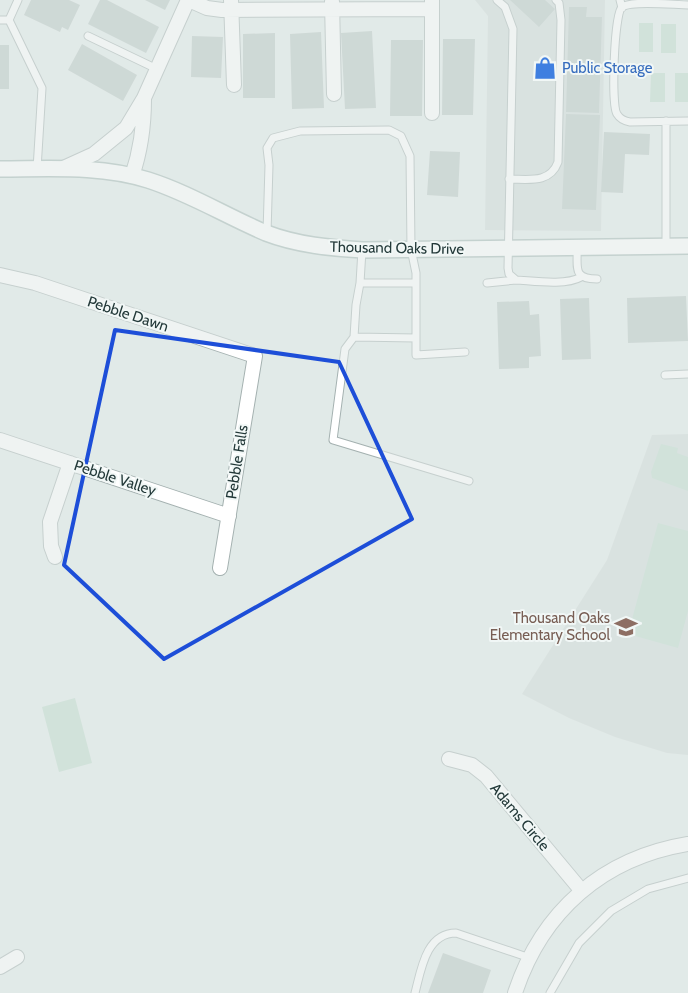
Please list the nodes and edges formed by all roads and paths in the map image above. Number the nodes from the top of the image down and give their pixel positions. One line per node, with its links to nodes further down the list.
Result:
1 (18, 0): 11 (lane)
2 (189, 0): 6 (street); 13 (street)
3 (497, 0): 24 (lane)
4 (556, 0): 24 (lane)
5 (621, 4): 9 (lane); 19 (lane)
6 (231, 5): 7 (street); 14 (street)
7 (332, 5): 8 (street); 15 (street)
8 (432, 5): 17 (street)
9 (688, 6)
10 (0, 20): 11 (lane)
11 (9, 20): 20 (lane)
12 (88, 36): 13 (lane)
13 (157, 69): 16 (street)
14 (234, 85)
15 (334, 94)
16 (144, 98): 21 (street); 23 (street)
17 (432, 113)
18 (688, 120): 19 (lane)
19 (666, 121): 26 (lane)
20 (37, 169): 21 (main road, Thousand Oaks Drive); 22 (main road, Thousand Oaks Drive)
21 (61, 169): 23 (main road, Thousand Oaks Drive)
22 (0, 170)
23 (132, 176): 25 (main road, Thousand Oaks Drive)
24 (509, 178): 29 (lane)
25 (268, 233): 30 (lane); 31 (main road, Thousand Oaks Drive)
26 (666, 246): 27 (main road, Thousand Oaks Drive); 28 (main road, Thousand Oaks Drive)
27 (688, 246)
28 (577, 247): 29 (main road, Thousand Oaks Drive); 33 (lane)
29 (509, 248): 30 (main road, Thousand Oaks Drive); 35 (lane)
30 (412, 249): 31 (main road, Thousand Oaks Drive); 37 (lane)
31 (362, 250): 36 (lane)
32 (0, 275): 42 (street, Pebble Dawn)
33 (581, 277): 34 (lane); 35 (lane)
34 (597, 279)
35 (516, 280): 38 (lane)
36 (360, 283): 37 (lane); 39 (lane)
37 (416, 283): 40 (lane)
38 (488, 283)
39 (354, 338): 40 (lane); 47 (lane)
40 (416, 338): 41 (lane)
41 (465, 352)
42 (254, 356): 48 (street, Pebble Falls)
43 (688, 374): 44 (lane)
44 (665, 375)
45 (0, 440): 46 (street, Pebble Valley)
46 (70, 463): 48 (street, Pebble Valley); 49 (street)
47 (469, 481)
48 (229, 516): 50 (street, Pebble Falls)
49 (55, 557)
50 (220, 568)
51 (448, 759): 54 (street, Adams Circle)
52 (688, 844): 54 (street)
53 (688, 878): 60 (lane)
54 (582, 890): 56 (street)
55 (17, 957): 57 (street)
56 (530, 958): 58 (lane); 59 (street)
57 (0, 967)
58 (415, 993)
59 (515, 993)
60 (550, 993)

